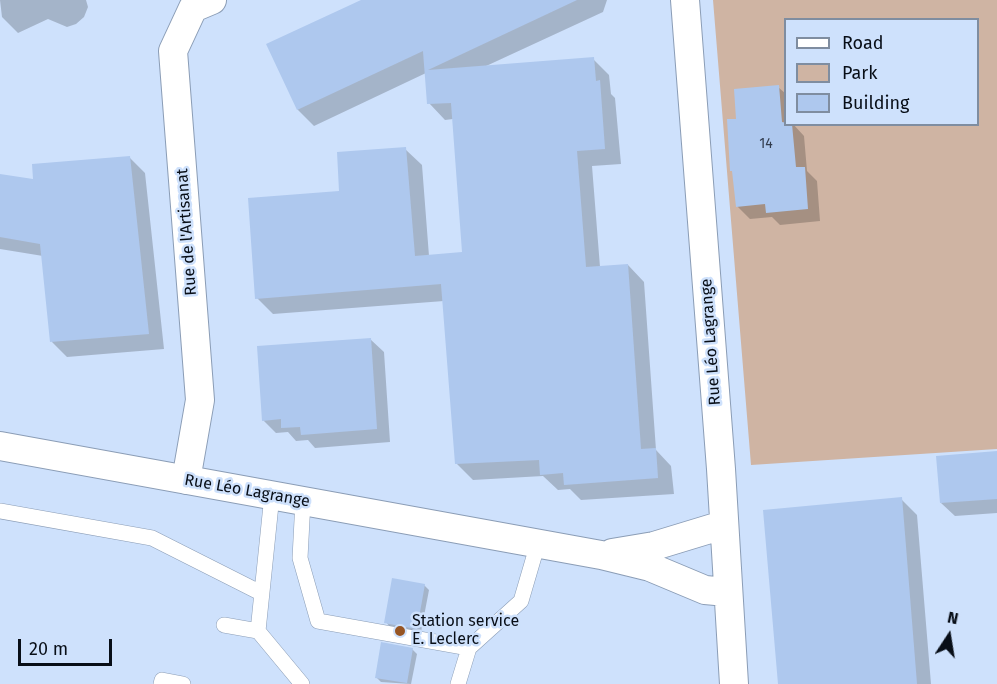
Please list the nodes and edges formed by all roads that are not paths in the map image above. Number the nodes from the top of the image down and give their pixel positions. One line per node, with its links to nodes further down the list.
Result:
1 (212, 0): 4 (street, Rue de l'Artisanat)
2 (685, 0): 8 (street, Rue Léo Lagrange)
3 (0, 446): 4 (street, Rue Léo Lagrange)
4 (186, 480): 5 (street, Rue Léo Lagrange)
5 (272, 495): 6 (street, Rue Léo Lagrange); 12 (lane)
6 (303, 501): 9 (street, Rue Léo Lagrange); 15 (lane)
7 (0, 511): 12 (lane)
8 (723, 525): 10 (street); 11 (street, Rue Léo Lagrange)
9 (538, 543): 10 (street, Rue Léo Lagrange); 15 (lane)
10 (601, 555): 11 (street, Rue Léo Lagrange)
11 (727, 592): 20 (street, Rue Léo Lagrange)
12 (261, 593): 14 (lane)
13 (224, 625): 14 (lane)
14 (258, 631): 18 (lane)
15 (469, 648): 19 (lane)
16 (161, 684): 17 (lane)
17 (183, 684)
18 (302, 684)
19 (458, 684)
20 (734, 684)

